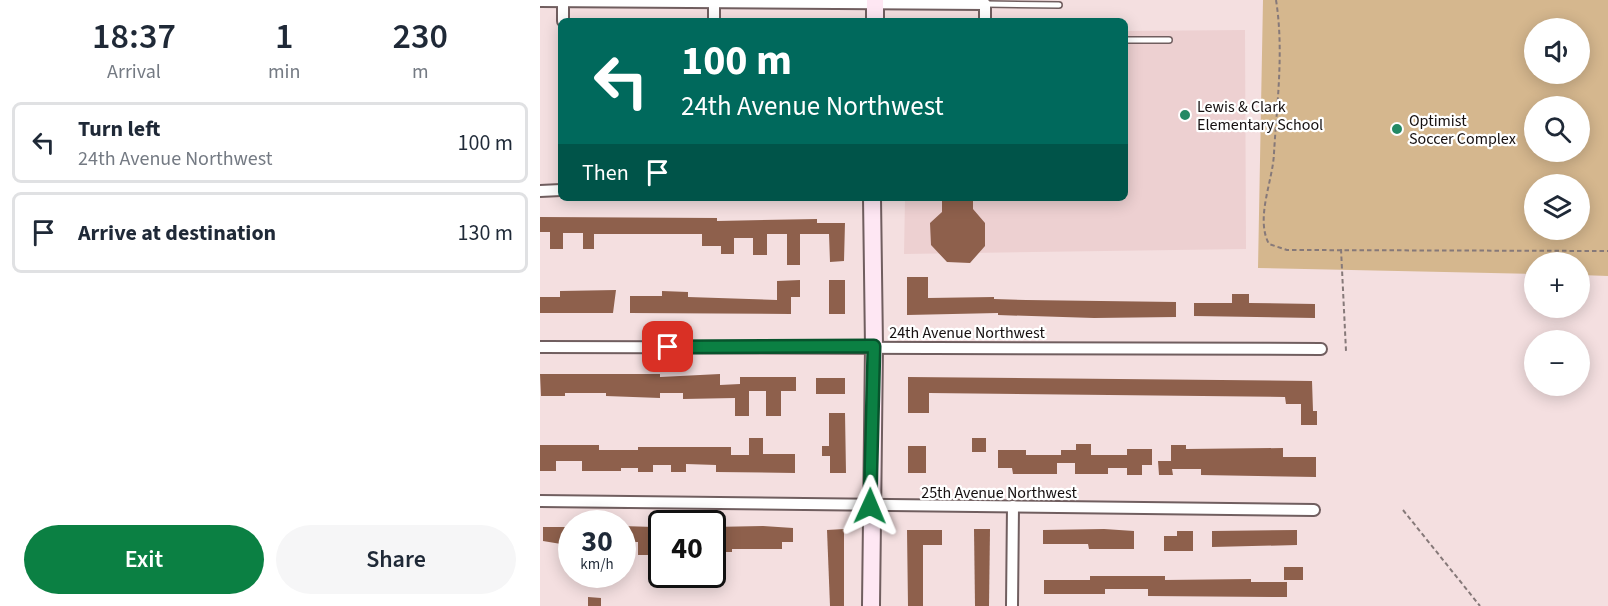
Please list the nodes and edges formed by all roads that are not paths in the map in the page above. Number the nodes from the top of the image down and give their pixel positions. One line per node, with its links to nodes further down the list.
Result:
1 (540, 1): 2 (street)
2 (563, 1): 3 (street); 8 (street)
3 (714, 1): 4 (street); 9 (street)
4 (875, 2): 6 (street); 10 (street)
5 (1031, 2): 6 (lane); 7 (lane)
6 (985, 4): 11 (street)
7 (1059, 5)
8 (563, 18)
9 (714, 18)
10 (875, 18)
11 (986, 18)
12 (1128, 39): 13 (lane)
13 (1169, 40)
14 (540, 190): 15 (street)
15 (558, 190)
16 (872, 201): 17 (street)
17 (874, 346): 18 (street, 24th Avenue Northwest); 19 (street, 24th Avenue Northwest); 21 (street)
18 (540, 347)
19 (1321, 349)
20 (540, 501): 21 (street, 25th Avenue Northwest)
21 (870, 506): 22 (street, 25th Avenue Northwest); 24 (street)
22 (1013, 507): 23 (street, 25th Avenue Northwest); 25 (street)
23 (1314, 510)
24 (871, 606)
25 (1012, 606)

